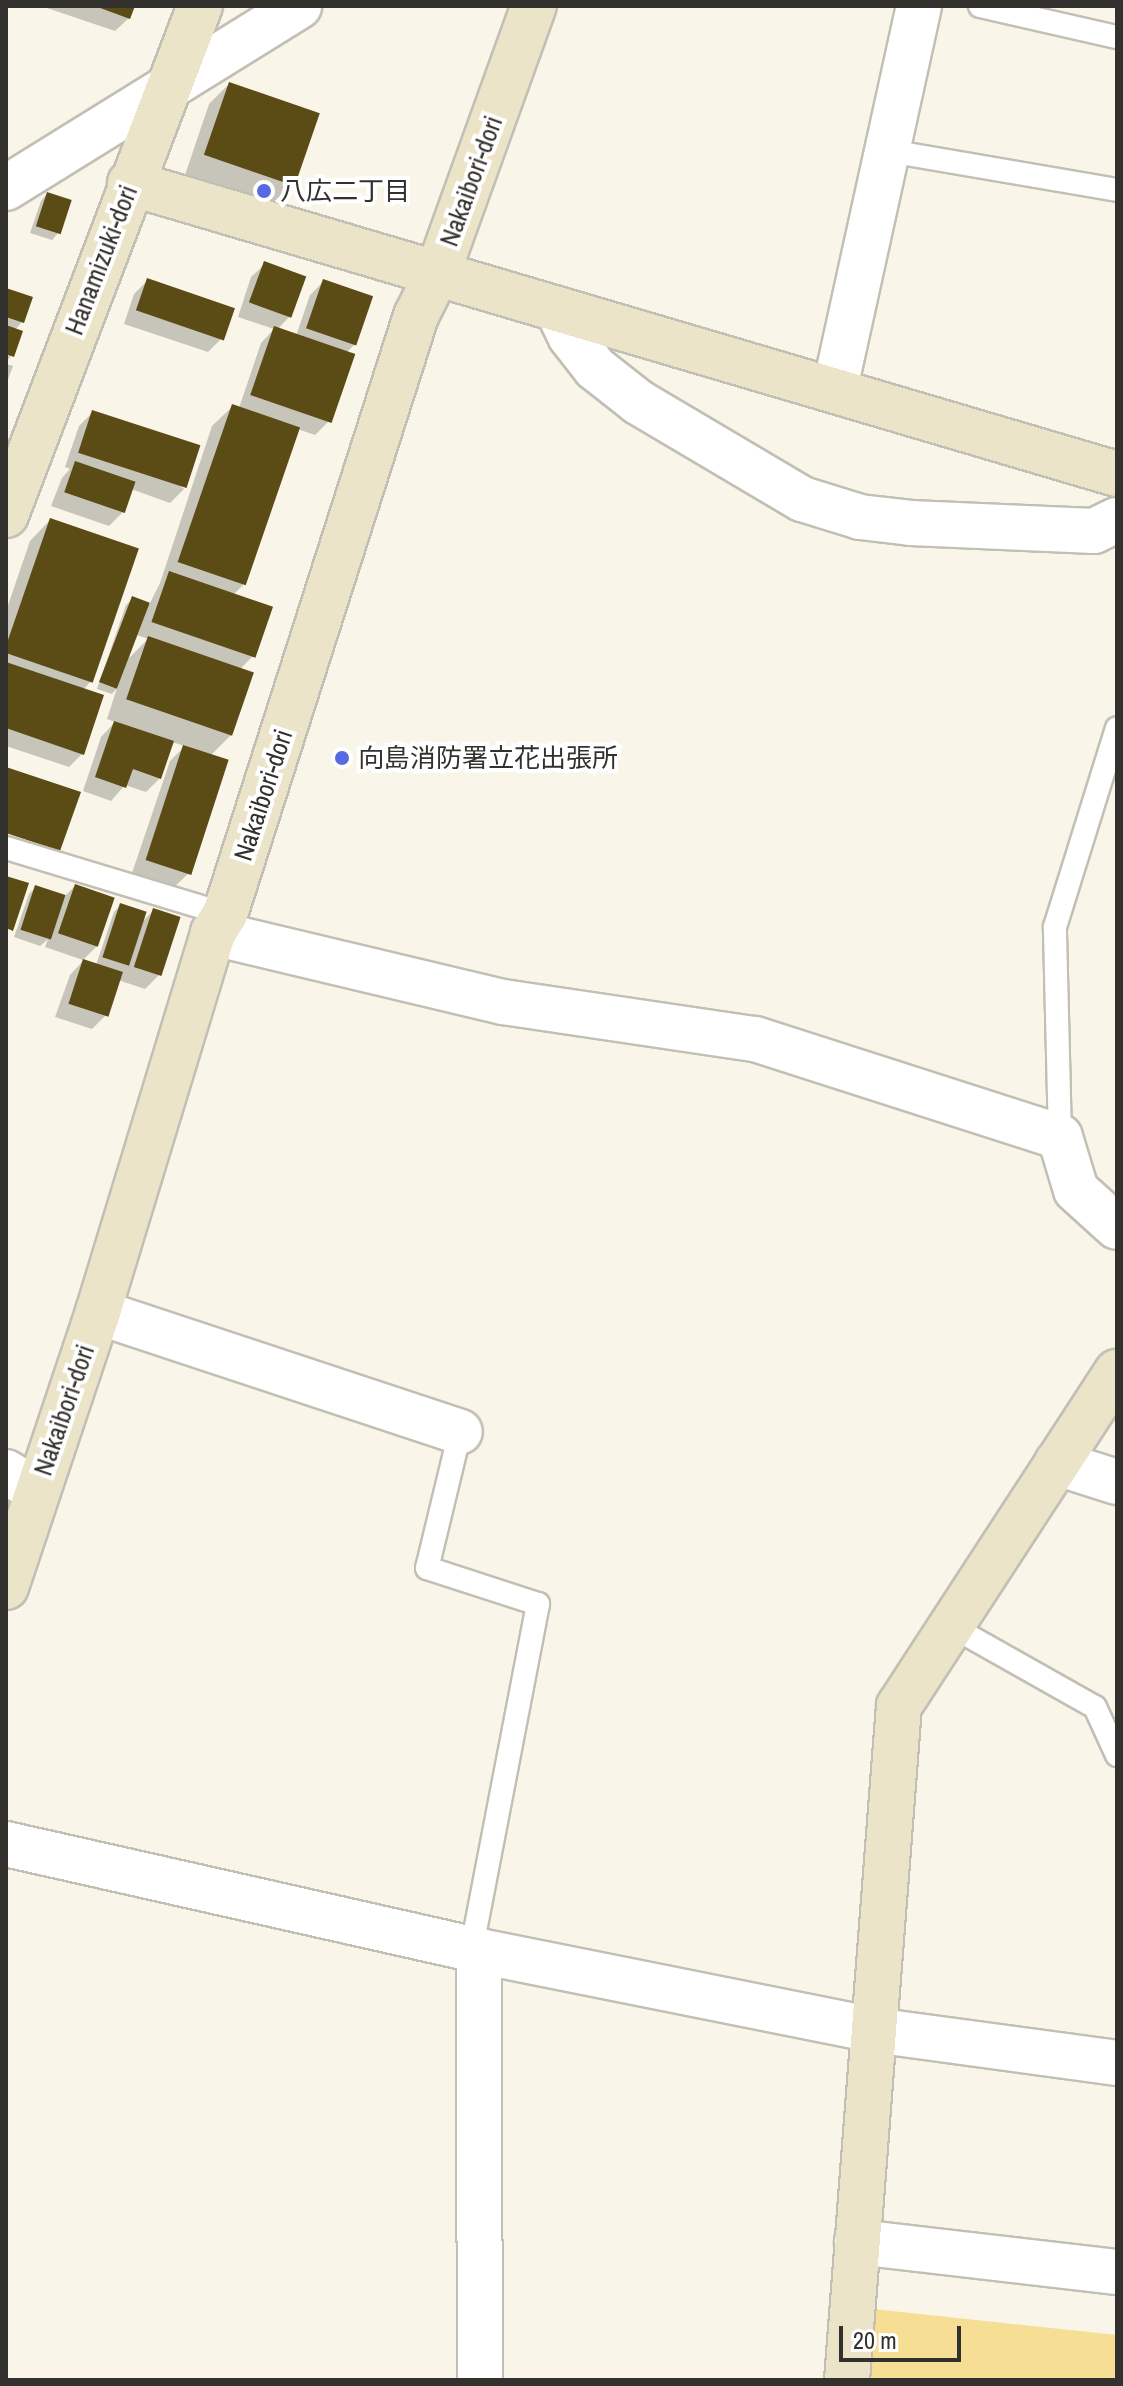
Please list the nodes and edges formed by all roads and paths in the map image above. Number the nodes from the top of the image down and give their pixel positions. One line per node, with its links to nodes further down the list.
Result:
1 (200, 6): 7 (street, Hanamizuki-dori)
2 (299, 6): 7 (street)
3 (534, 6): 12 (street, Nakaibori-dori)
4 (919, 6): 8 (street)
5 (980, 6): 6 (lane)
6 (1117, 37)
7 (171, 85): 9 (street, Hanamizuki-dori); 10 (street)
8 (889, 151): 11 (lane); 14 (street)
9 (130, 183): 12 (street); 16 (street, Hanamizuki-dori)
10 (6, 188)
11 (1117, 190)
12 (438, 272): 13 (street); 20 (street, Nakaibori-dori)
13 (557, 309): 14 (street); 17 (street)
14 (835, 388): 15 (street)
15 (1117, 474)
16 (6, 515)
17 (1117, 520)
18 (1117, 728): 21 (lane)
19 (6, 848): 20 (lane)
20 (219, 924): 21 (street); 23 (street, Nakaibori-dori)
21 (1060, 1137): 22 (street)
22 (1117, 1227)
23 (98, 1312): 25 (street); 27 (street, Nakaibori-dori)
24 (1117, 1372): 26 (street)
25 (460, 1432): 33 (lane)
26 (1057, 1463): 28 (street); 30 (street)
27 (21, 1481): 29 (street, Nakaibori-dori)
28 (1117, 1482)
29 (6, 1587)
30 (951, 1626): 31 (lane); 34 (street)
31 (1117, 1755)
32 (6, 1844): 33 (street)
33 (479, 1951): 34 (street); 38 (street)
34 (873, 2030): 35 (street); 36 (street)
35 (1117, 2063)
36 (857, 2242): 37 (street); 39 (street)
37 (1117, 2272)
38 (480, 2380)
39 (847, 2380)

